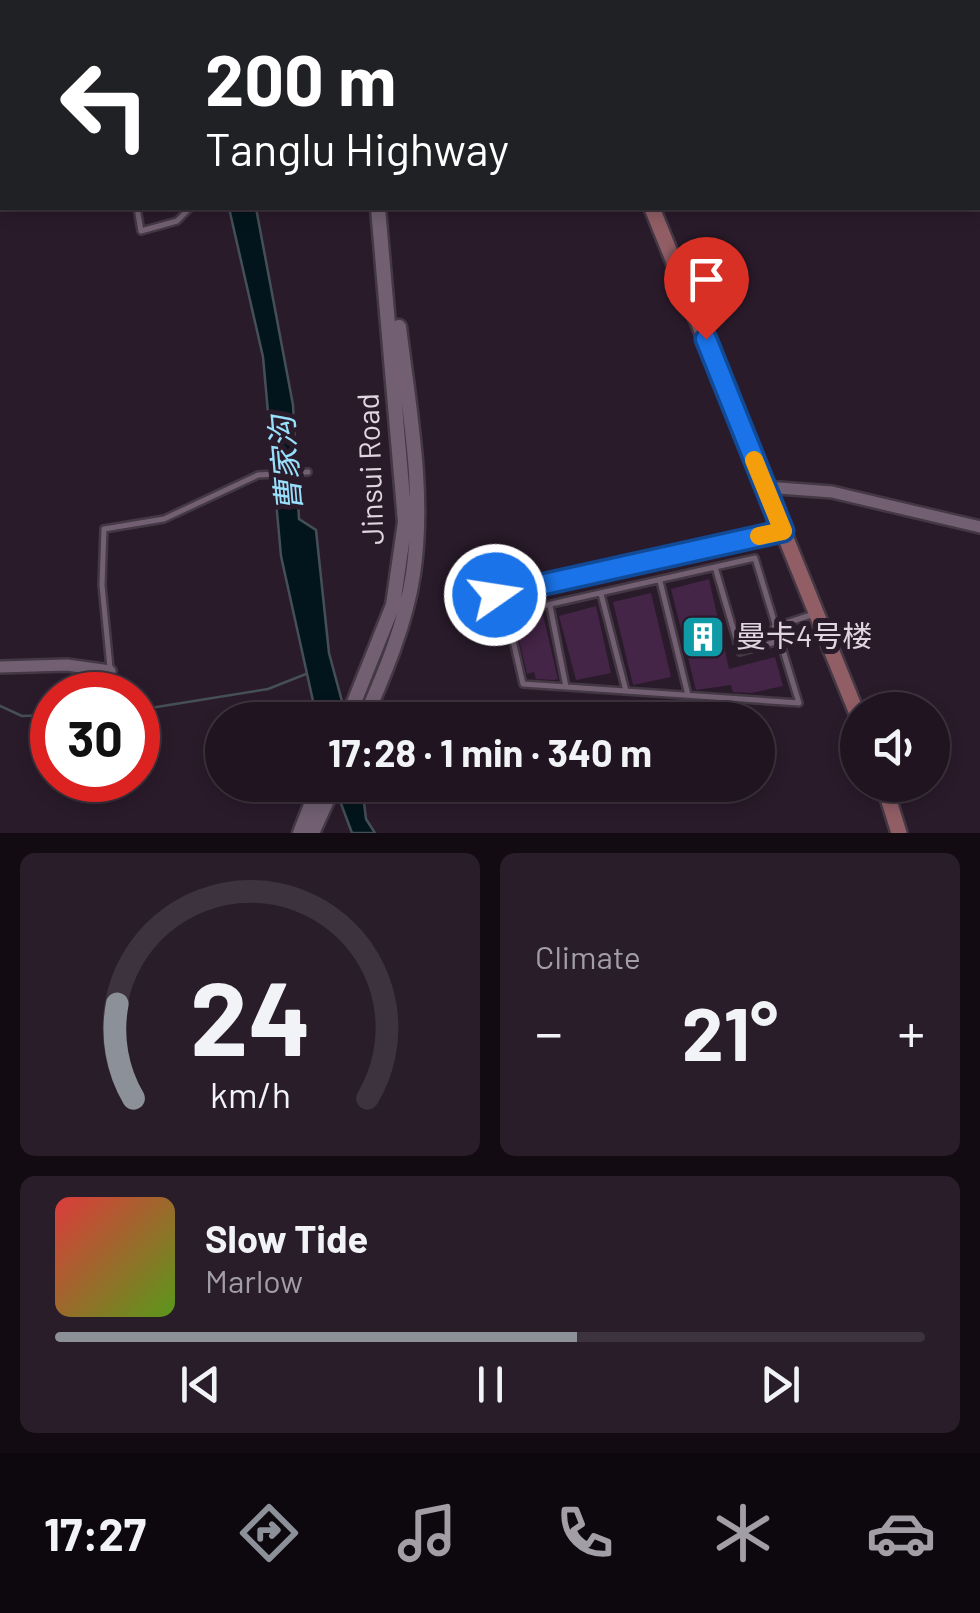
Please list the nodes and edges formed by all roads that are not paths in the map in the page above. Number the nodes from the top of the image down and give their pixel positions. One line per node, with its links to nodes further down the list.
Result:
1 (138, 210): 2 (lane)
2 (188, 210)
3 (381, 210): 23 (street, Jinsui Road)
4 (653, 210): 6 (main road)
5 (308, 472): 18 (lane)
6 (765, 486): 7 (street); 8 (main road)
7 (980, 528)
8 (783, 531): 12 (street); 14 (main road)
9 (716, 567): 10 (lane); 15 (lane); 16 (lane)
10 (660, 580): 11 (lane); 22 (lane)
11 (601, 594): 13 (lane); 20 (lane)
12 (495, 595)
13 (550, 606): 19 (lane); 19 (lane)
14 (816, 613): 15 (lane); 21 (main road)
15 (774, 626): 16 (lane)
16 (779, 642): 22 (lane)
17 (0, 667): 18 (street)
18 (110, 671)
19 (566, 687): 20 (lane)
20 (626, 691): 22 (lane)
21 (848, 692)
22 (688, 695)
23 (363, 702)
24 (322, 802): 26 (street)
25 (889, 802): 27 (main road)
26 (308, 829)
27 (899, 833)

